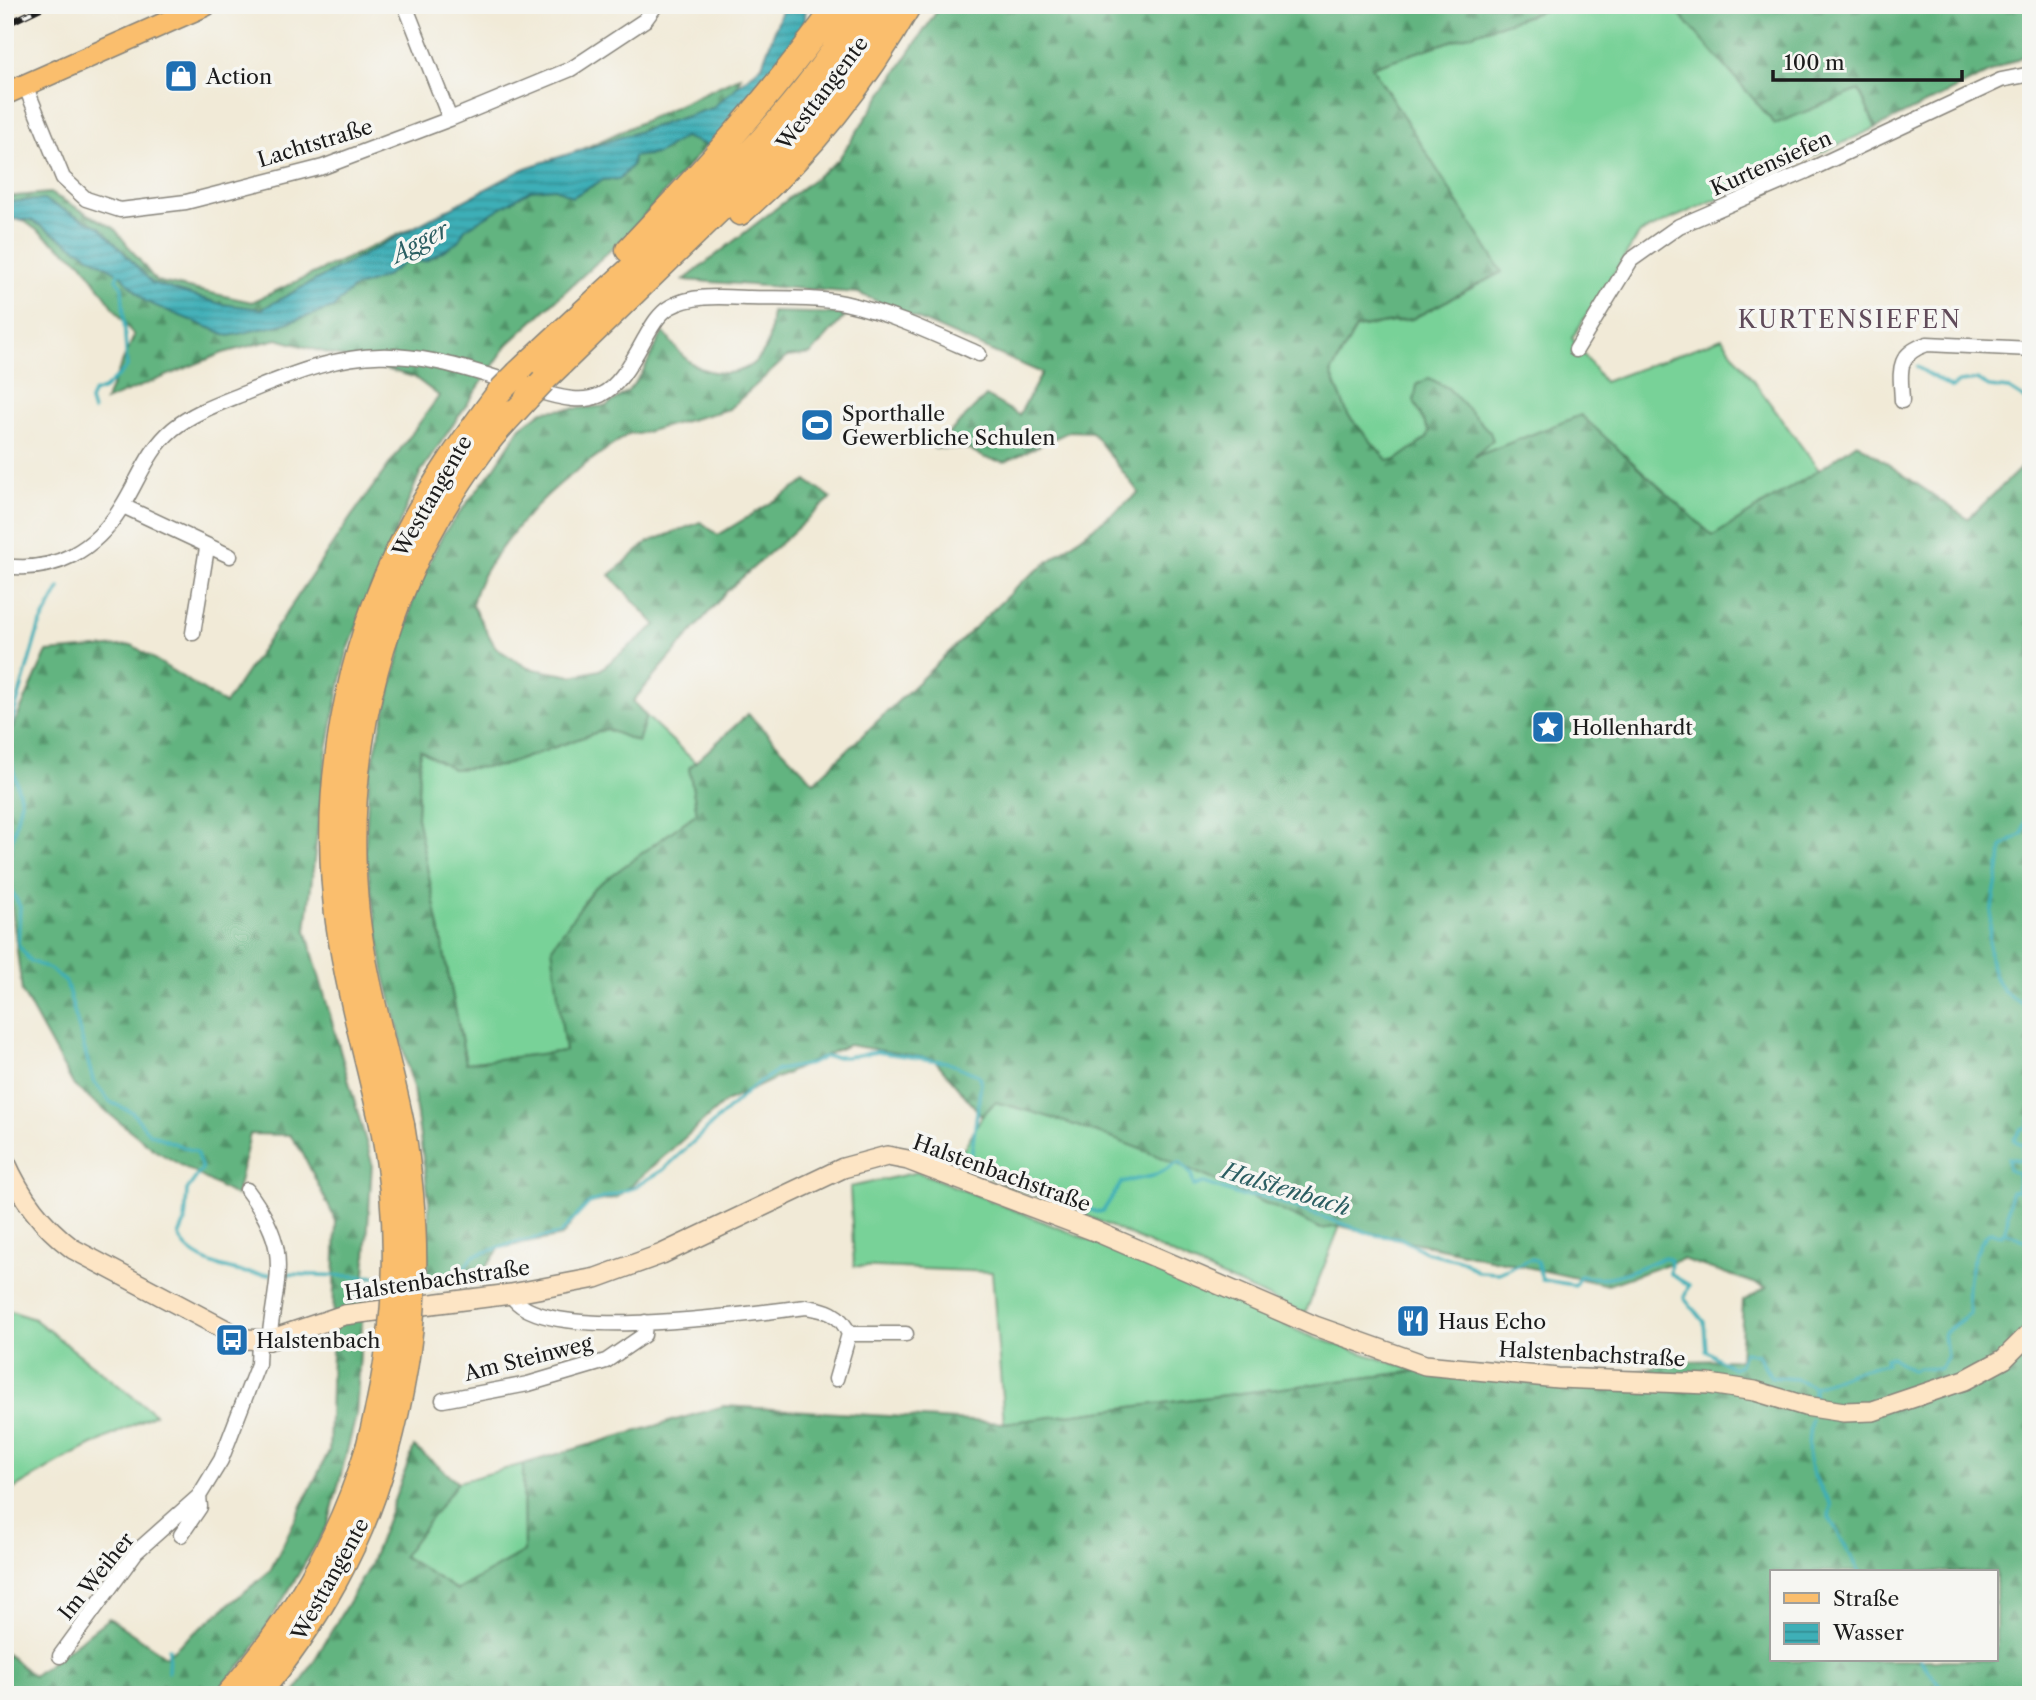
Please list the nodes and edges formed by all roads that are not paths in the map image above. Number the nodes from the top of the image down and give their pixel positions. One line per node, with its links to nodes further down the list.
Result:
1 (206, 5): 9 (main road)
2 (405, 5): 11 (street)
3 (656, 5): 11 (street, Lachtstraße)
4 (837, 5): 14 (highway)
5 (863, 5): 12 (highway, Westtangente)
6 (885, 5): 12 (highway, Westtangente)
7 (909, 5): 13 (highway)
8 (2031, 74): 16 (street, Kurtensiefen)
9 (25, 85): 10 (main road); 11 (street, Lachtstraße)
10 (5, 94)
11 (450, 120)
12 (766, 151): 13 (highway, Westtangente); 14 (highway, Westtangente)
13 (652, 274): 24 (highway, Westtangente)
14 (572, 322): 24 (highway, Westtangente, bridge)
15 (2031, 349): 18 (street)
16 (1576, 350)
17 (979, 354): 19 (street)
18 (1902, 401)
19 (122, 506): 20 (street); 22 (street)
20 (207, 548): 21 (street); 23 (street)
21 (230, 556)
22 (5, 566)
23 (193, 633)
24 (392, 1127): 35 (highway, bridge)
25 (5, 1161): 32 (street)
26 (247, 1190): 32 (street, Im Weiher)
27 (511, 1294): 28 (street, Am Steinweg); 29 (street, Halstenbachstraße); 32 (street, Halstenbachstraße)
28 (645, 1322): 30 (street, Am Steinweg); 34 (street, Am Steinweg)
29 (2031, 1332)
30 (849, 1334): 31 (street); 33 (street)
31 (906, 1334)
32 (264, 1340): 36 (street, Im Weiher)
33 (836, 1379)
34 (443, 1399)
35 (377, 1452): 39 (highway, Westtangente); 40 (highway, Westtangente)
36 (198, 1496): 37 (street, Im Weiher); 38 (street, Im Weiher)
37 (181, 1535)
38 (60, 1656)
39 (228, 1695)
40 (257, 1695)

